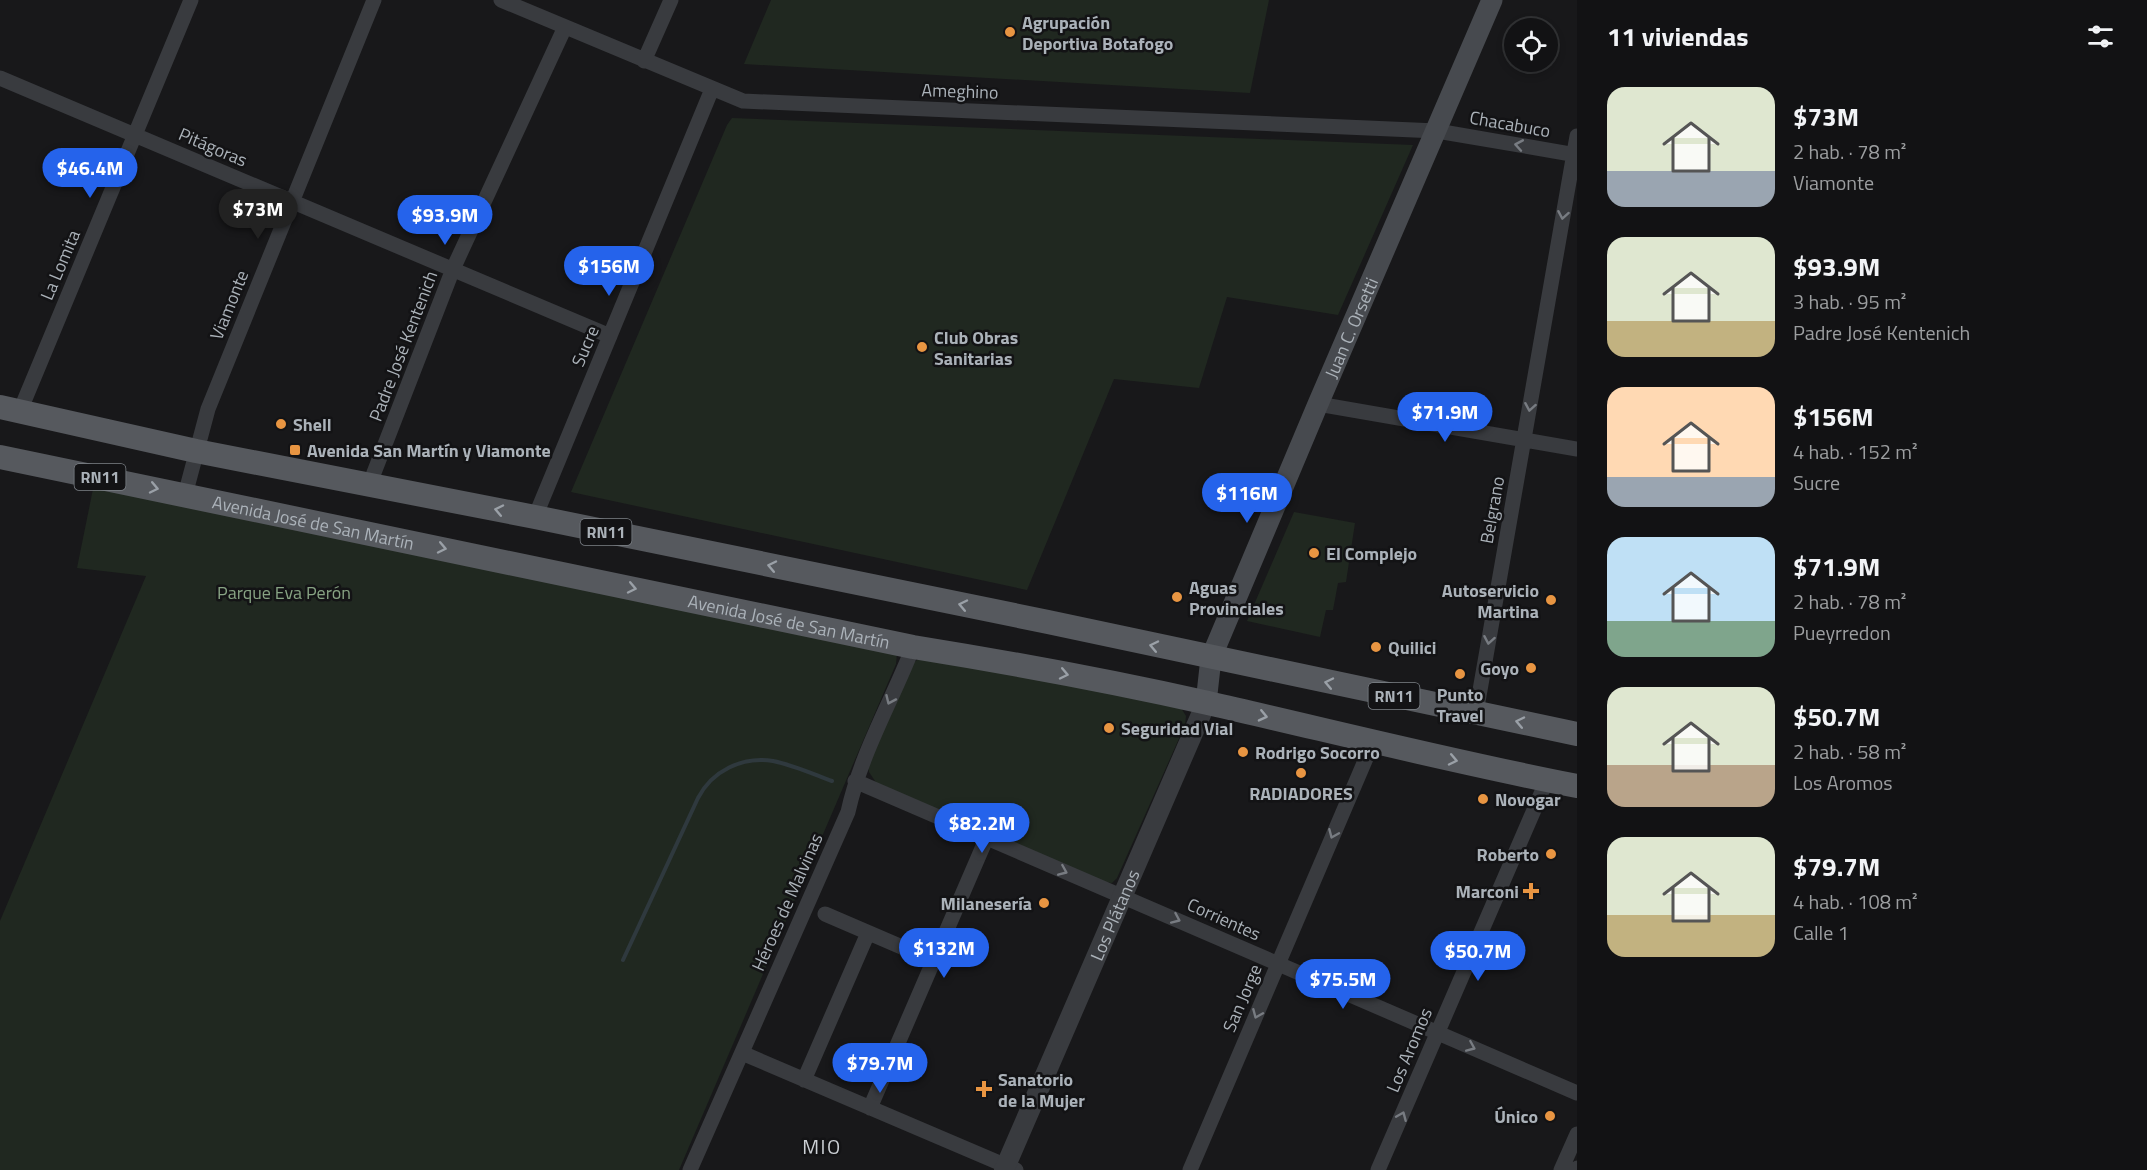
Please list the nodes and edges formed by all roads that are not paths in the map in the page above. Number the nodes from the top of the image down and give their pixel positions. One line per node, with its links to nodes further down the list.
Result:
1 (191, 0): 11 (street, La Lomita)
2 (374, 0): 14 (street, Viamonte)
3 (501, 0): 6 (street, Ameghino)
4 (670, 0): 7 (street)
5 (1492, 0): 10 (main road, Juan C. Orsetti)
6 (565, 27): 7 (street, Ameghino); 15 (street, Padre José Kentenich)
7 (644, 61): 9 (street, Ameghino)
8 (0, 78): 11 (street, Pitágoras)
9 (711, 89): 10 (street, Ameghino); 16 (street, Sucre)
10 (1437, 131): 13 (street, Chacabuco, one-way to 10); 17 (main road, Juan C. Orsetti)
11 (135, 135): 14 (street, Pitágoras); 18 (street, La Lomita)
12 (1577, 136): 13 (street, Belgrano)
13 (1575, 154): 19 (street, Belgrano, one-way to 19)
14 (292, 201): 15 (street, Pitágoras); 21 (street, Viamonte)
15 (453, 269): 16 (street, Pitágoras); 23 (street, Padre José Kentenich)
16 (610, 336): 25 (street, Sucre)
17 (1318, 404): 19 (street); 27 (main road, Juan C. Orsetti)
18 (10, 409): 21 (main road, RN11)
19 (1524, 440): 20 (street); 29 (street, Belgrano, one-way to 29)
20 (1577, 449)
21 (196, 451): 23 (main road, RN11); 24 (street, Viamonte)
22 (0, 457): 24 (main road, Avenida José de San Martín / RN11, one-way to 24)
23 (370, 483): 25 (main road, RN11, one-way to 23)
24 (184, 495): 26 (main road, Avenida José de San Martín / RN11, one-way to 26)
25 (535, 517): 27 (main road, RN11, one-way to 25)
26 (913, 647): 28 (main road, Avenida José de San Martín / RN11, one-way to 28); 33 (street, Héroes de Malvinas, one-way to 33)
27 (1211, 658): 28 (main road, Los Plátanos); 29 (main road, RN11, one-way to 27)
28 (1206, 703): 31 (main road, Avenida José de San Martín / RN11, one-way to 31); 36 (street, Los Plátanos)
29 (1476, 713): 30 (main road, RN11, one-way to 29)
30 (1577, 734)
31 (1373, 742): 32 (main road, Avenida José de San Martín / RN11, one-way to 32); 40 (street, San Jorge, one-way to 40)
32 (1547, 780): 34 (main road, Avenida José de San Martín / RN11); 41 (street, Los Aromos)
33 (855, 781): 35 (street, Corrientes); 42 (street, Héroes de Malvinas)
34 (1577, 786)
35 (987, 837): 36 (street, Corrientes, one-way to 36); 45 (street)
36 (1123, 896): 40 (street, Corrientes, one-way to 40); 47 (street, Los Plátanos)
37 (825, 914): 38 (street)
38 (868, 933): 39 (street); 43 (street)
39 (911, 951)
40 (1278, 964): 41 (street, Corrientes); 49 (street, San Jorge, one-way to 49)
41 (1438, 1033): 44 (street, Corrientes, one-way to 44); 50 (street, Los Aromos, one-way to 41)
42 (742, 1053): 43 (street); 48 (street, Héroes de Malvinas)
43 (804, 1080): 45 (street)
44 (1577, 1093)
45 (870, 1108): 47 (street)
46 (1577, 1134): 51 (street)
47 (1009, 1168)
48 (690, 1170)
49 (1190, 1170)
50 (1378, 1170)
51 (1562, 1170)

